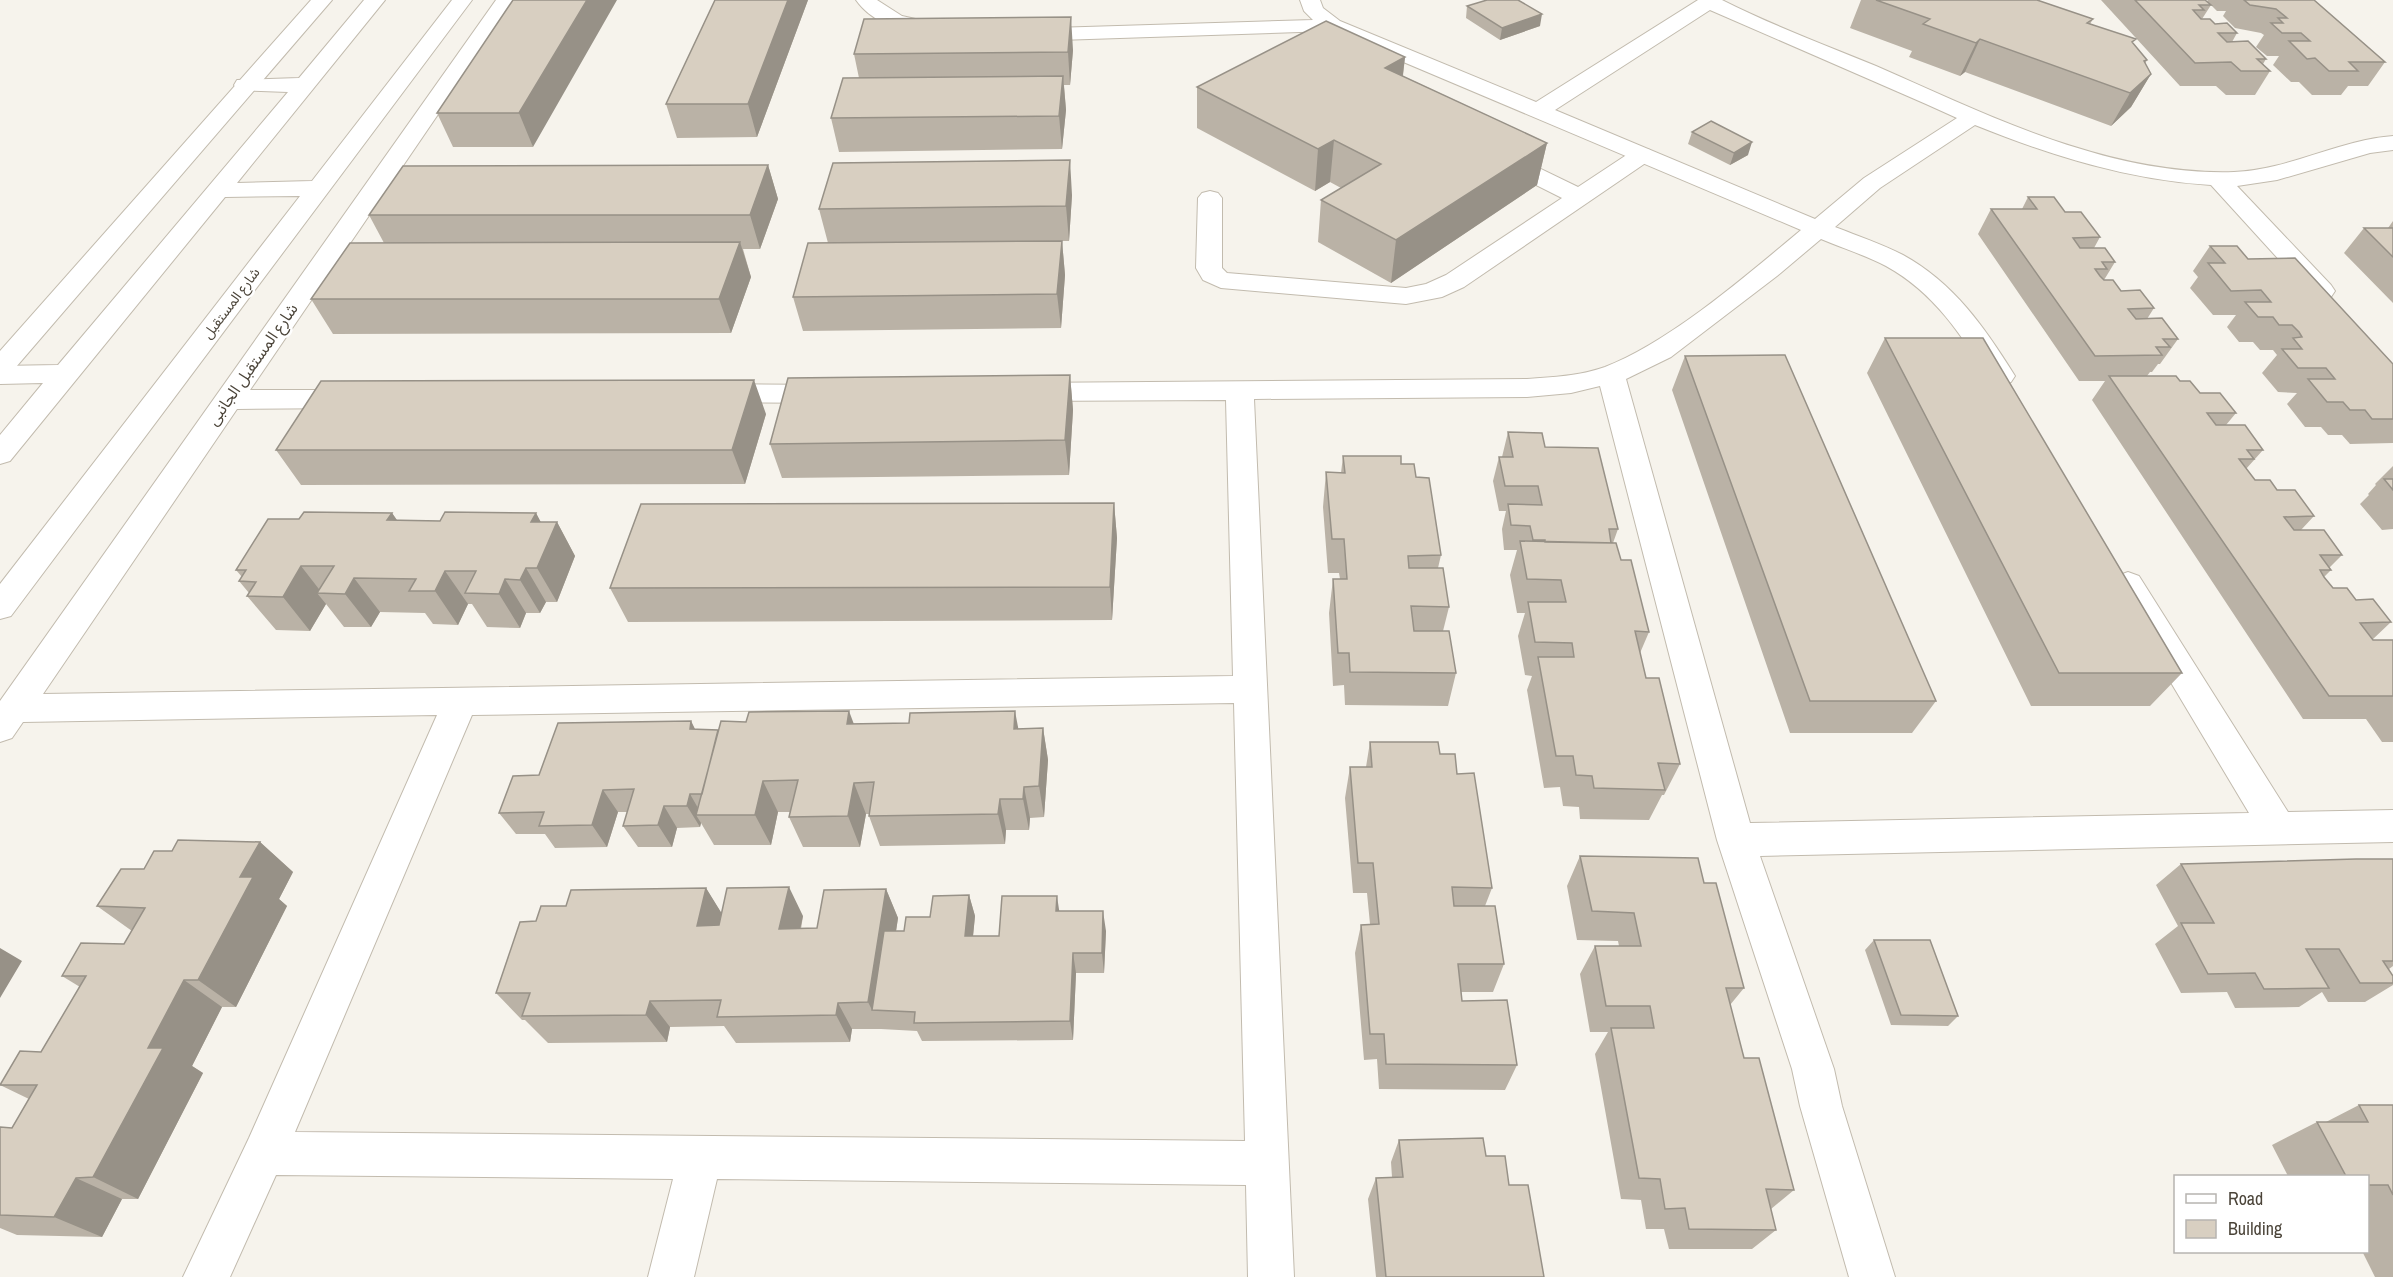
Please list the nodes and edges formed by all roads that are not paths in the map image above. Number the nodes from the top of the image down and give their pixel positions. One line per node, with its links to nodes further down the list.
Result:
1 (322, 0): 11 (street)
2 (375, 0): 12 (street)
3 (462, 0): 19 (street, شارع المستقبل)
4 (506, 0): 35 (street, شارع المستقبل الجانبى)
5 (866, 0): 9 (street)
6 (1310, 0): 8 (street)
7 (1710, 1): 13 (street); 14 (street)
8 (1333, 25): 10 (street); 13 (street)
9 (949, 30)
10 (1004, 32)
11 (245, 85): 12 (street); 25 (street)
12 (303, 85): 20 (street)
13 (1538, 111): 17 (street)
14 (1973, 117): 18 (street); 23 (street)
15 (2393, 143): 18 (street)
16 (1490, 153): 22 (street)
17 (1642, 154): 22 (street); 23 (street)
18 (2218, 179): 24 (street)
19 (318, 188): 20 (street); 38 (street, شارع المستقبل)
20 (221, 190): 26 (street)
21 (1210, 198): 22 (street)
22 (1579, 198)
23 (1820, 229): 28 (street); 32 (street)
24 (2338, 309)
25 (0, 368)
26 (67, 374): 27 (street); 36 (street)
27 (0, 375)
28 (1611, 375): 29 (street); 44 (street)
29 (1240, 389): 30 (street); 39 (street)
30 (1002, 392)
31 (852, 393): 33 (street)
32 (2011, 393)
33 (689, 394)
34 (381, 399): 35 (street)
35 (225, 400): 41 (street, شارع المستقبل الجانبى)
36 (0, 454)
37 (2116, 565): 43 (street)
38 (0, 607)
39 (1251, 689): 40 (street); 47 (street)
40 (461, 701): 41 (street); 45 (street)
41 (7, 718)
42 (2393, 826): 43 (street)
43 (2278, 828): 44 (street)
44 (1736, 840): 51 (street)
45 (264, 1153): 46 (street); 48 (street)
46 (700, 1158): 47 (street); 49 (street)
47 (1267, 1163): 50 (street)
48 (206, 1277)
49 (671, 1277)
50 (1271, 1277)
51 (1872, 1277)

